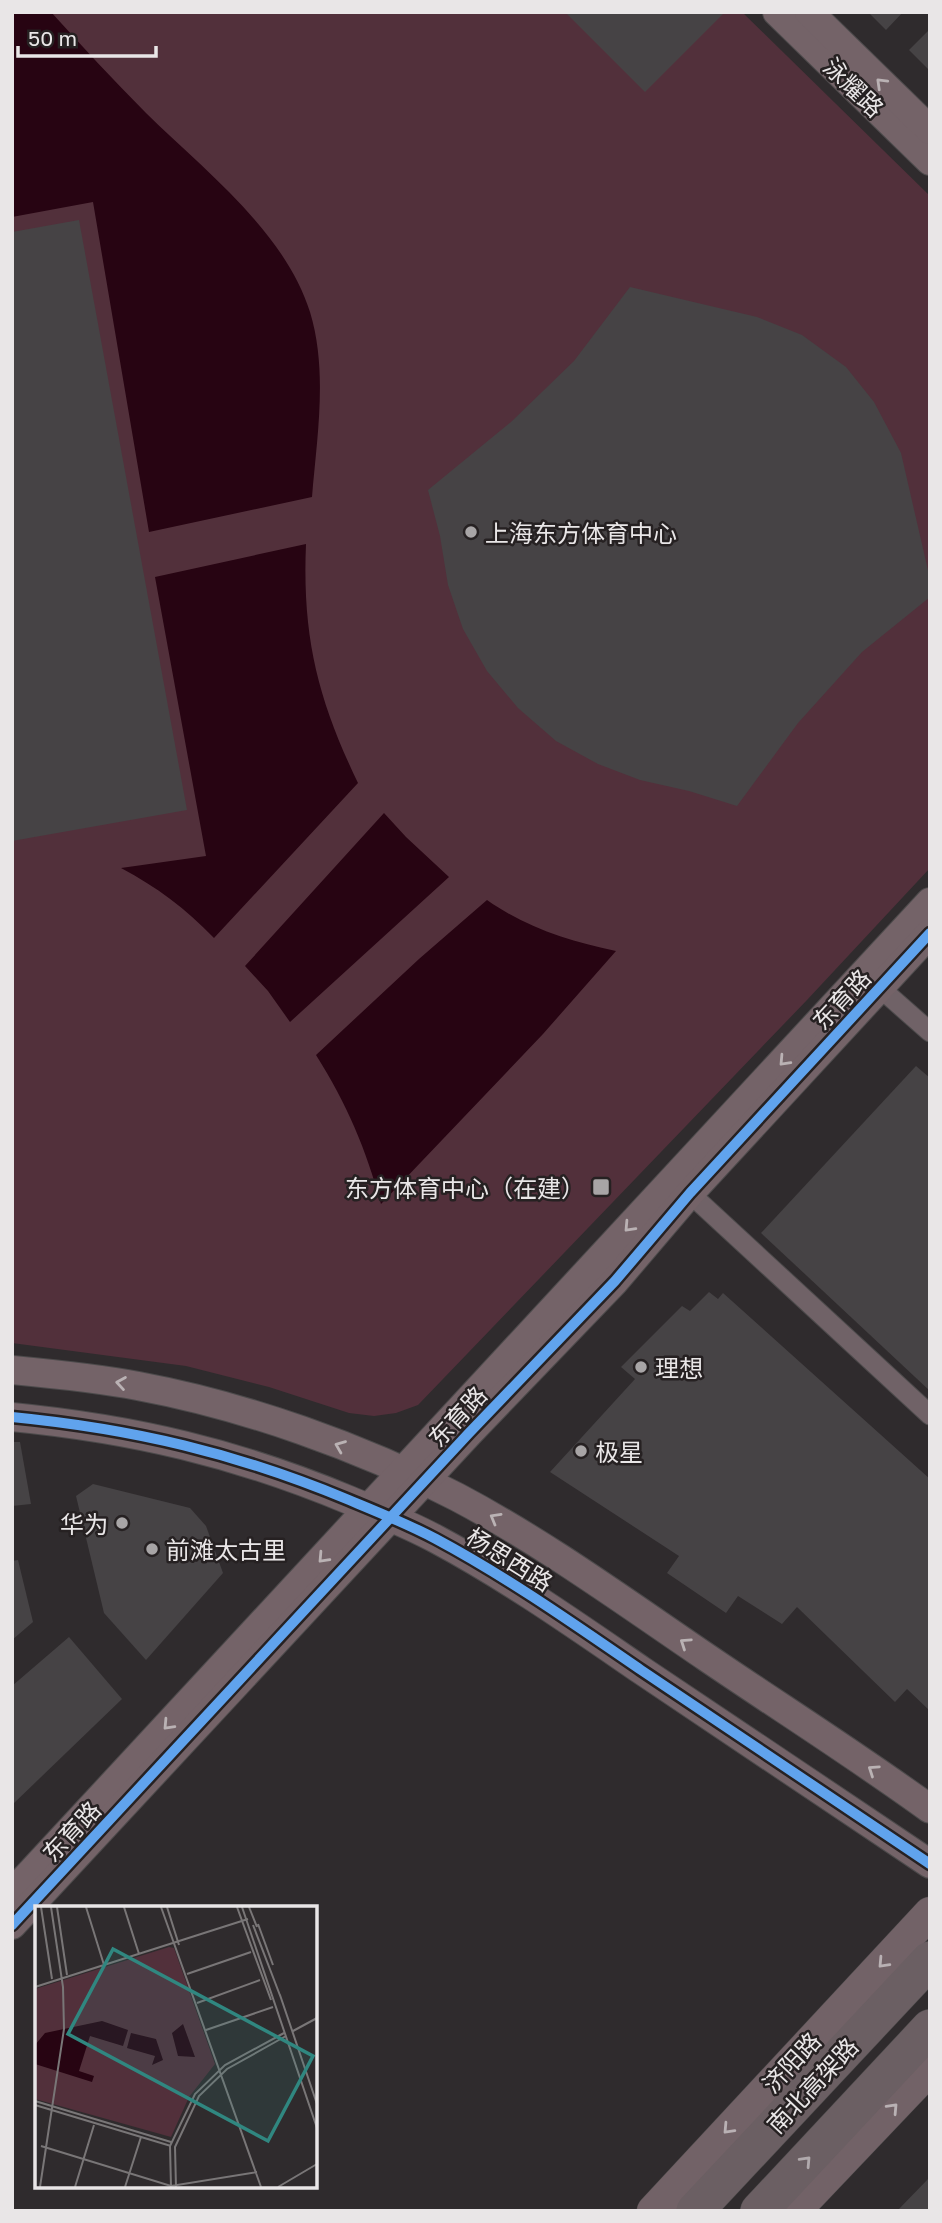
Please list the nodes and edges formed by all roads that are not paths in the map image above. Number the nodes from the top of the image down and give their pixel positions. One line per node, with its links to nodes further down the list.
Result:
1 (777, 12): 4 (street, 泳耀路)
2 (809, 12): 3 (street, 泳耀路, one-way to 2)
3 (930, 130)
4 (930, 161)
5 (930, 902): 7 (street, 东育路)
6 (930, 933): 7 (street, 东育路)
7 (872, 981): 8 (street); 9 (street, 东育路)
8 (930, 1032)
9 (682, 1186): 11 (street); 13 (street, 东育路)
10 (12, 1370): 13 (street, 杨思西路, one-way to 10)
11 (930, 1415)
12 (12, 1417): 14 (street, 杨思西路)
13 (414, 1476): 14 (street, 东育路); 15 (street, 杨思西路, one-way to 13)
14 (380, 1513): 16 (street, 杨思西路); 17 (street, 东育路, one-way to 17); 19 (street, 东育路)
15 (930, 1809)
16 (930, 1864)
17 (12, 1893)
18 (930, 1913): 23 (main road, 济阳路, one-way to 23)
19 (12, 1925)
20 (930, 1959): 24 (highway, 南北高架路)
21 (930, 2028): 25 (highway, 南北高架路, one-way to 21)
22 (930, 2069): 26 (main road, one-way to 22)
23 (653, 2211)
24 (695, 2211)
25 (760, 2211)
26 (795, 2211)

